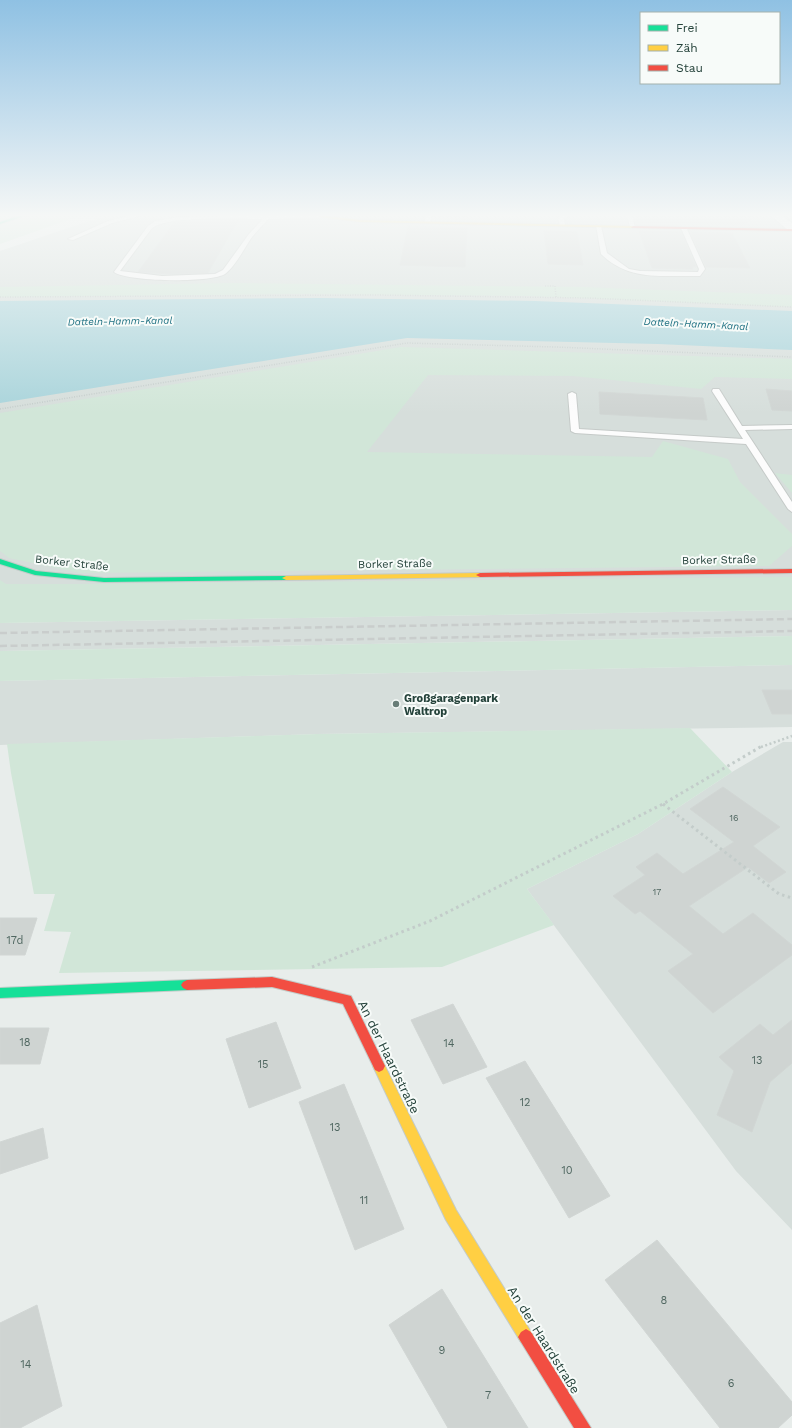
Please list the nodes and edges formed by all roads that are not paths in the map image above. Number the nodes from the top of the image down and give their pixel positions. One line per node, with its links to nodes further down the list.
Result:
1 (716, 391): 4 (lane)
2 (572, 394): 5 (lane)
3 (792, 427): 4 (lane)
4 (740, 428): 5 (lane)
5 (749, 442): 6 (lane)
6 (792, 509)
7 (0, 561): 8 (street, Borker Straße)
8 (792, 571)
9 (0, 993): 10 (street, An der Haardstraße)
10 (583, 1428)

